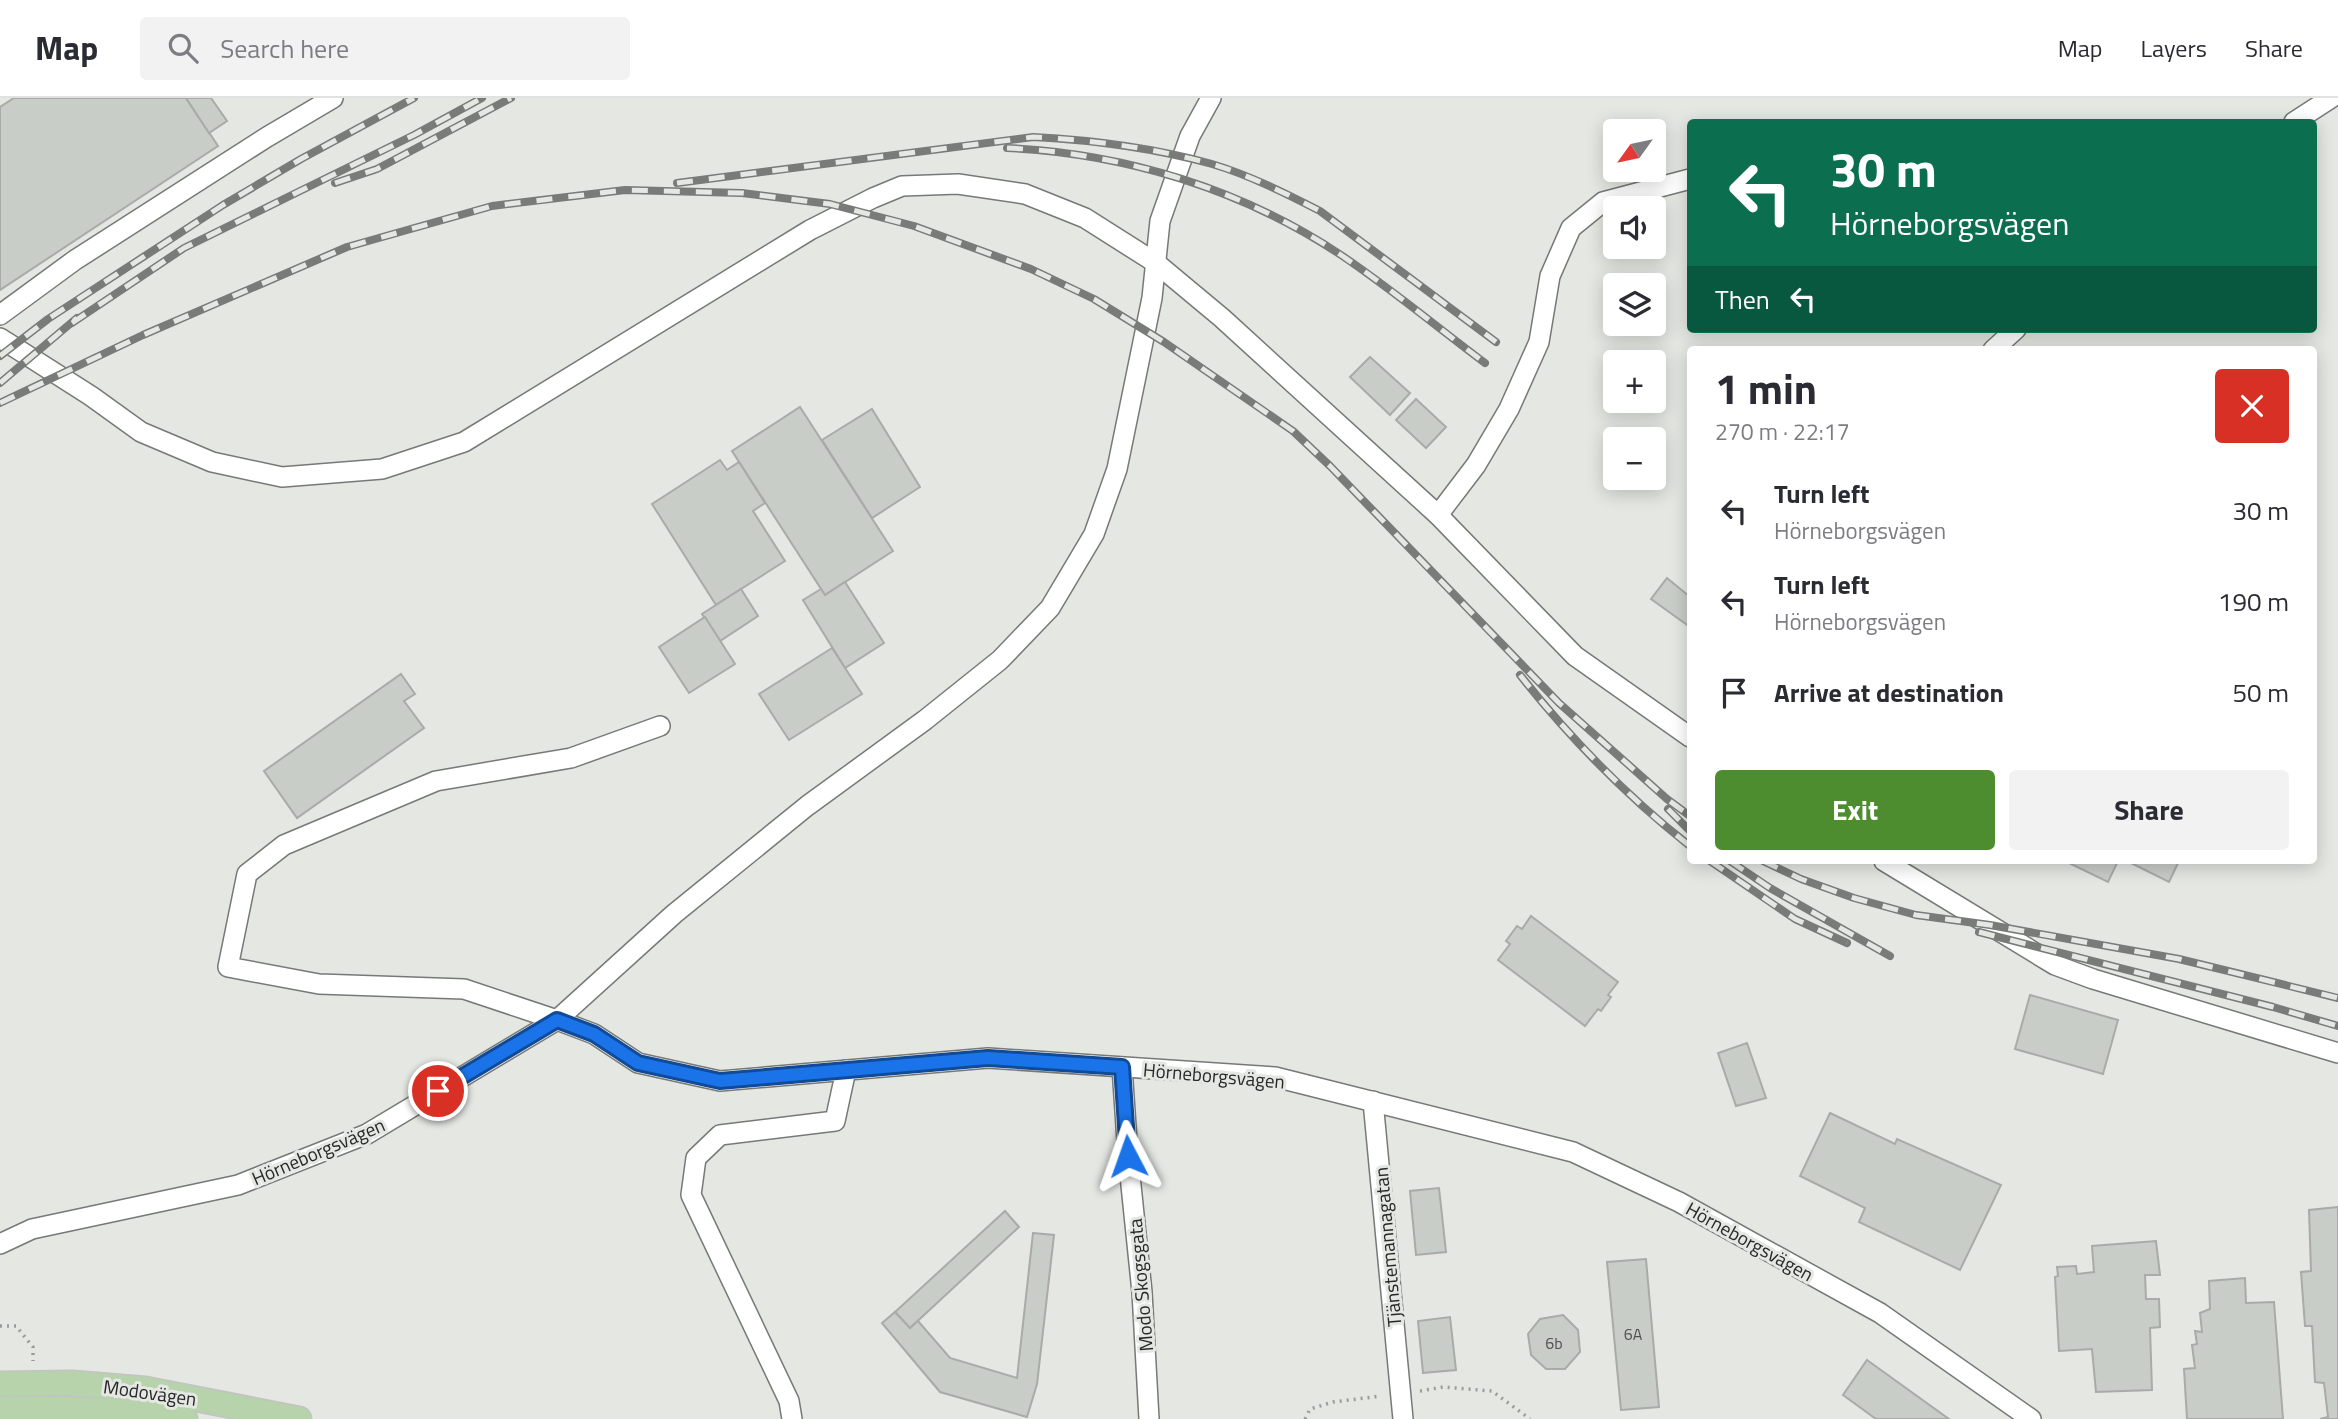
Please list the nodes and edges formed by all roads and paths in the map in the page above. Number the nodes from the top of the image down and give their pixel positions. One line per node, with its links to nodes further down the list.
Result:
1 (333, 98): 7 (street)
2 (1211, 98): 6 (street)
3 (2330, 98): 4 (street)
4 (2298, 119)
5 (1687, 181): 11 (street)
6 (1156, 263): 9 (street); 11 (street); 15 (street)
7 (0, 315)
8 (2012, 333): 10 (street)
9 (0, 338)
10 (1997, 346)
11 (1438, 515): 13 (street)
12 (660, 726): 15 (street)
13 (1687, 735)
14 (1889, 864): 16 (street)
15 (557, 1020): 18 (street, Hörneborgsvägen); 20 (street, Hörneborgsvägen)
16 (2338, 1053)
17 (1122, 1067): 18 (street, Hörneborgsvägen); 19 (street, Hörneborgsvägen); 27 (street, Modo Skogsgata)
18 (846, 1070): 26 (street)
19 (1373, 1101): 22 (street, Tjänstemannagatan); 31 (street, Hörneborgsvägen)
20 (0, 1244)
21 (0, 1384): 25 (main road, Modovägen)
22 (1401, 1393): 28 (path); 29 (street, Tjänstemannagatan); 30 (path)
23 (0, 1409): 24 (main road, Modovägen)
24 (185, 1419)
25 (299, 1419)
26 (792, 1419)
27 (1149, 1419)
28 (1305, 1419)
29 (1403, 1419)
30 (1530, 1419)
31 (2031, 1419)

